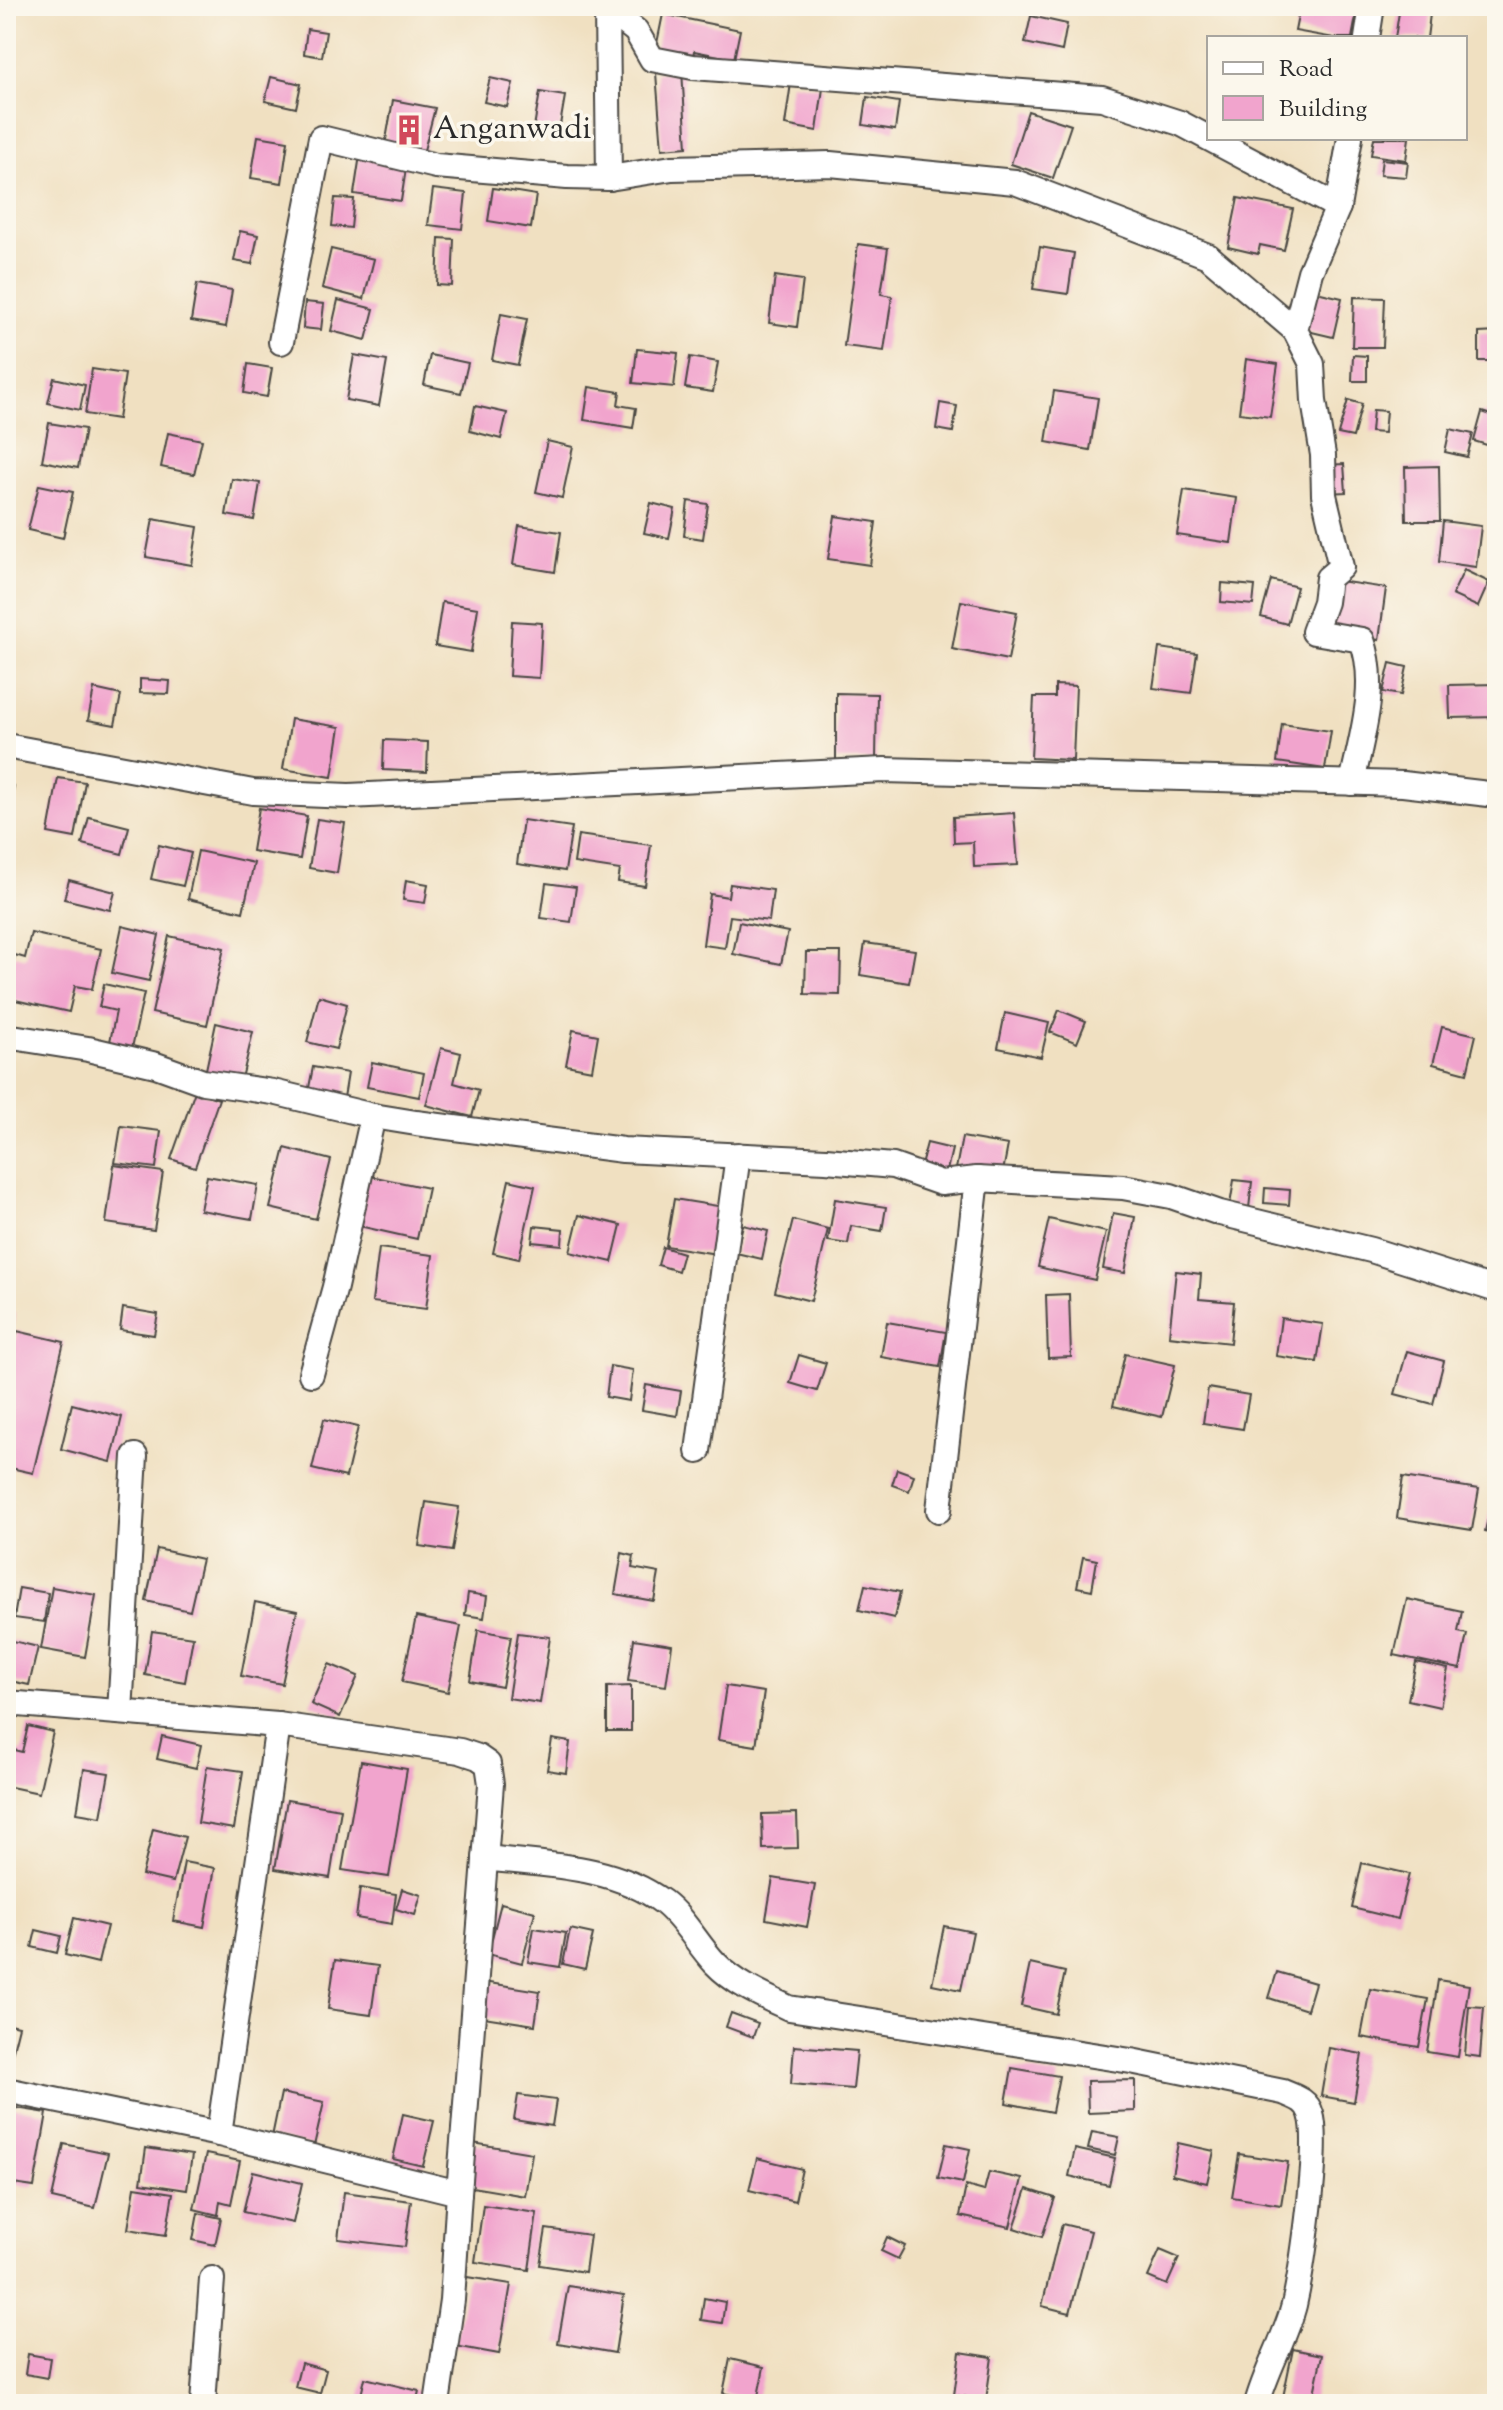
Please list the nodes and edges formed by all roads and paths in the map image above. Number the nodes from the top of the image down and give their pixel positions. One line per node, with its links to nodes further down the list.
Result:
1 (1372, 6): 3 (street)
2 (606, 8): 4 (street); 7 (street)
3 (1367, 36)
4 (1207, 137)
5 (1212, 140): 8 (street)
6 (1350, 140): 8 (street)
7 (609, 178): 9 (street); 10 (street)
8 (1338, 207): 9 (street)
9 (1295, 330): 12 (street)
10 (281, 342)
11 (6, 746): 12 (street)
12 (1352, 783): 13 (street)
13 (1497, 795)
14 (6, 1036): 15 (street)
15 (373, 1116): 16 (street); 19 (street)
16 (738, 1155): 17 (street); 20 (street)
17 (977, 1179): 18 (street); 22 (street)
18 (1497, 1290)
19 (311, 1374)
20 (698, 1451)
21 (135, 1456): 24 (street)
22 (939, 1510)
23 (6, 1703): 24 (street)
24 (120, 1712): 25 (street)
25 (278, 1725): 26 (street); 28 (street)
26 (485, 1858): 29 (street); 33 (street)
27 (6, 2090): 28 (street)
28 (219, 2134): 29 (street)
29 (459, 2193): 32 (street)
30 (212, 2279): 31 (street)
31 (203, 2404)
32 (437, 2404)
33 (1257, 2404)

